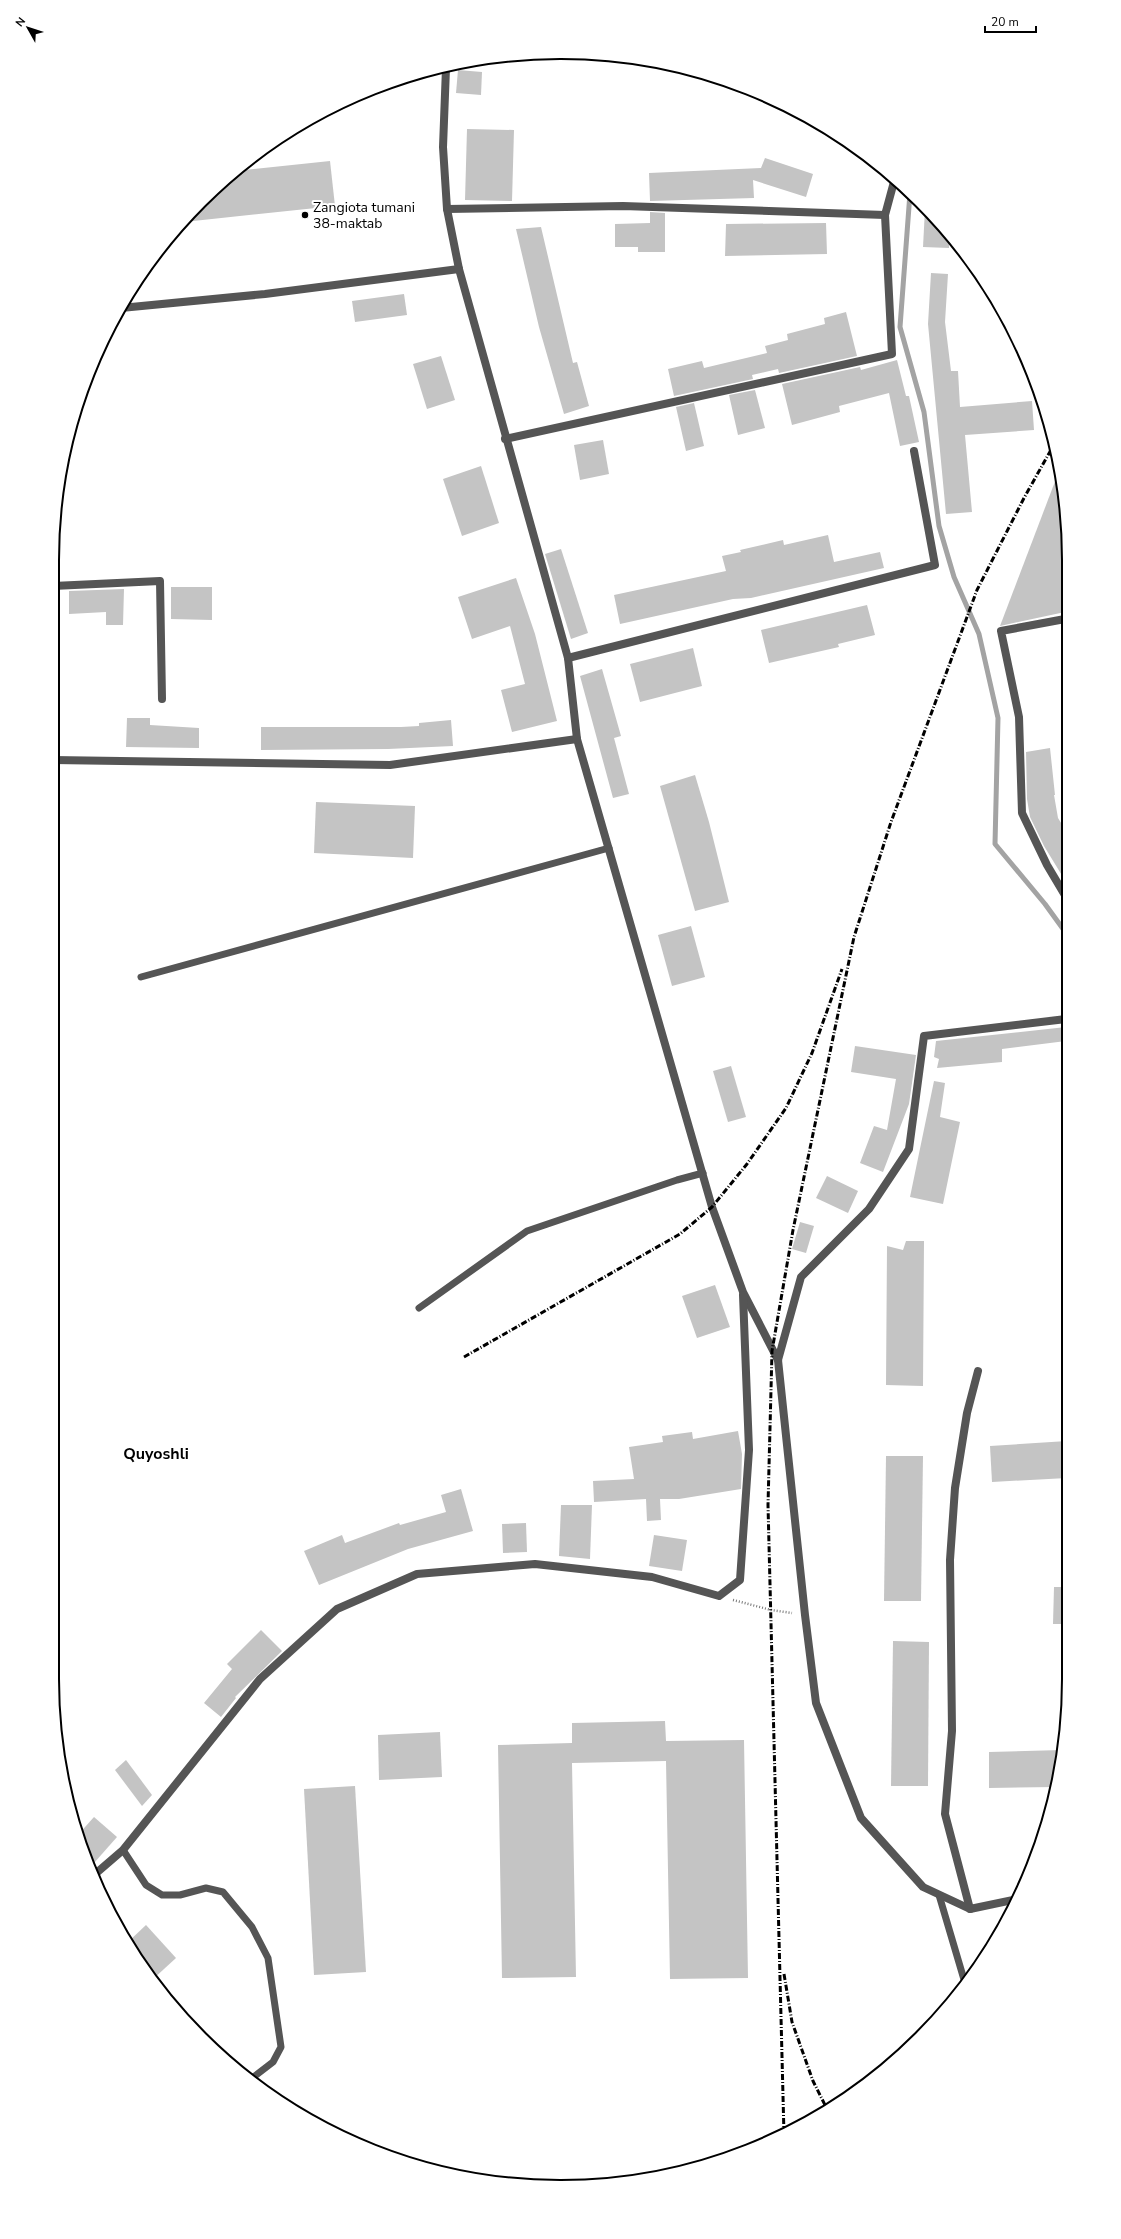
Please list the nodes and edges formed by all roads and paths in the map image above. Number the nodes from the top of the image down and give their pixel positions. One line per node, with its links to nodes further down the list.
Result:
1 (446, 73): 3 (street)
2 (893, 185): 4 (street)
3 (447, 209): 4 (street); 5 (street)
4 (886, 215): 7 (street)
5 (459, 269): 6 (street); 7 (street)
6 (128, 307)
7 (505, 439): 11 (street)
8 (914, 451): 11 (street)
9 (59, 586): 12 (street)
10 (1062, 620): 16 (street)
11 (568, 658): 13 (street)
12 (162, 700)
13 (577, 739): 14 (street); 15 (street)
14 (59, 760)
15 (609, 848): 17 (lane); 19 (street)
16 (1062, 890)
17 (141, 977)
18 (1062, 1019): 22 (street)
19 (703, 1174): 20 (street); 21 (lane)
20 (743, 1292): 22 (street); 24 (street)
21 (419, 1308)
22 (778, 1360): 25 (street)
23 (978, 1371): 30 (street)
24 (719, 1596): 25 (path); 26 (street)
25 (805, 1615): 28 (street)
26 (122, 1850): 27 (street); 32 (lane)
27 (98, 1872)
28 (939, 1895): 30 (street); 31 (lane)
29 (1010, 1901): 30 (street)
30 (970, 1909)
31 (963, 1977)
32 (255, 2076)

